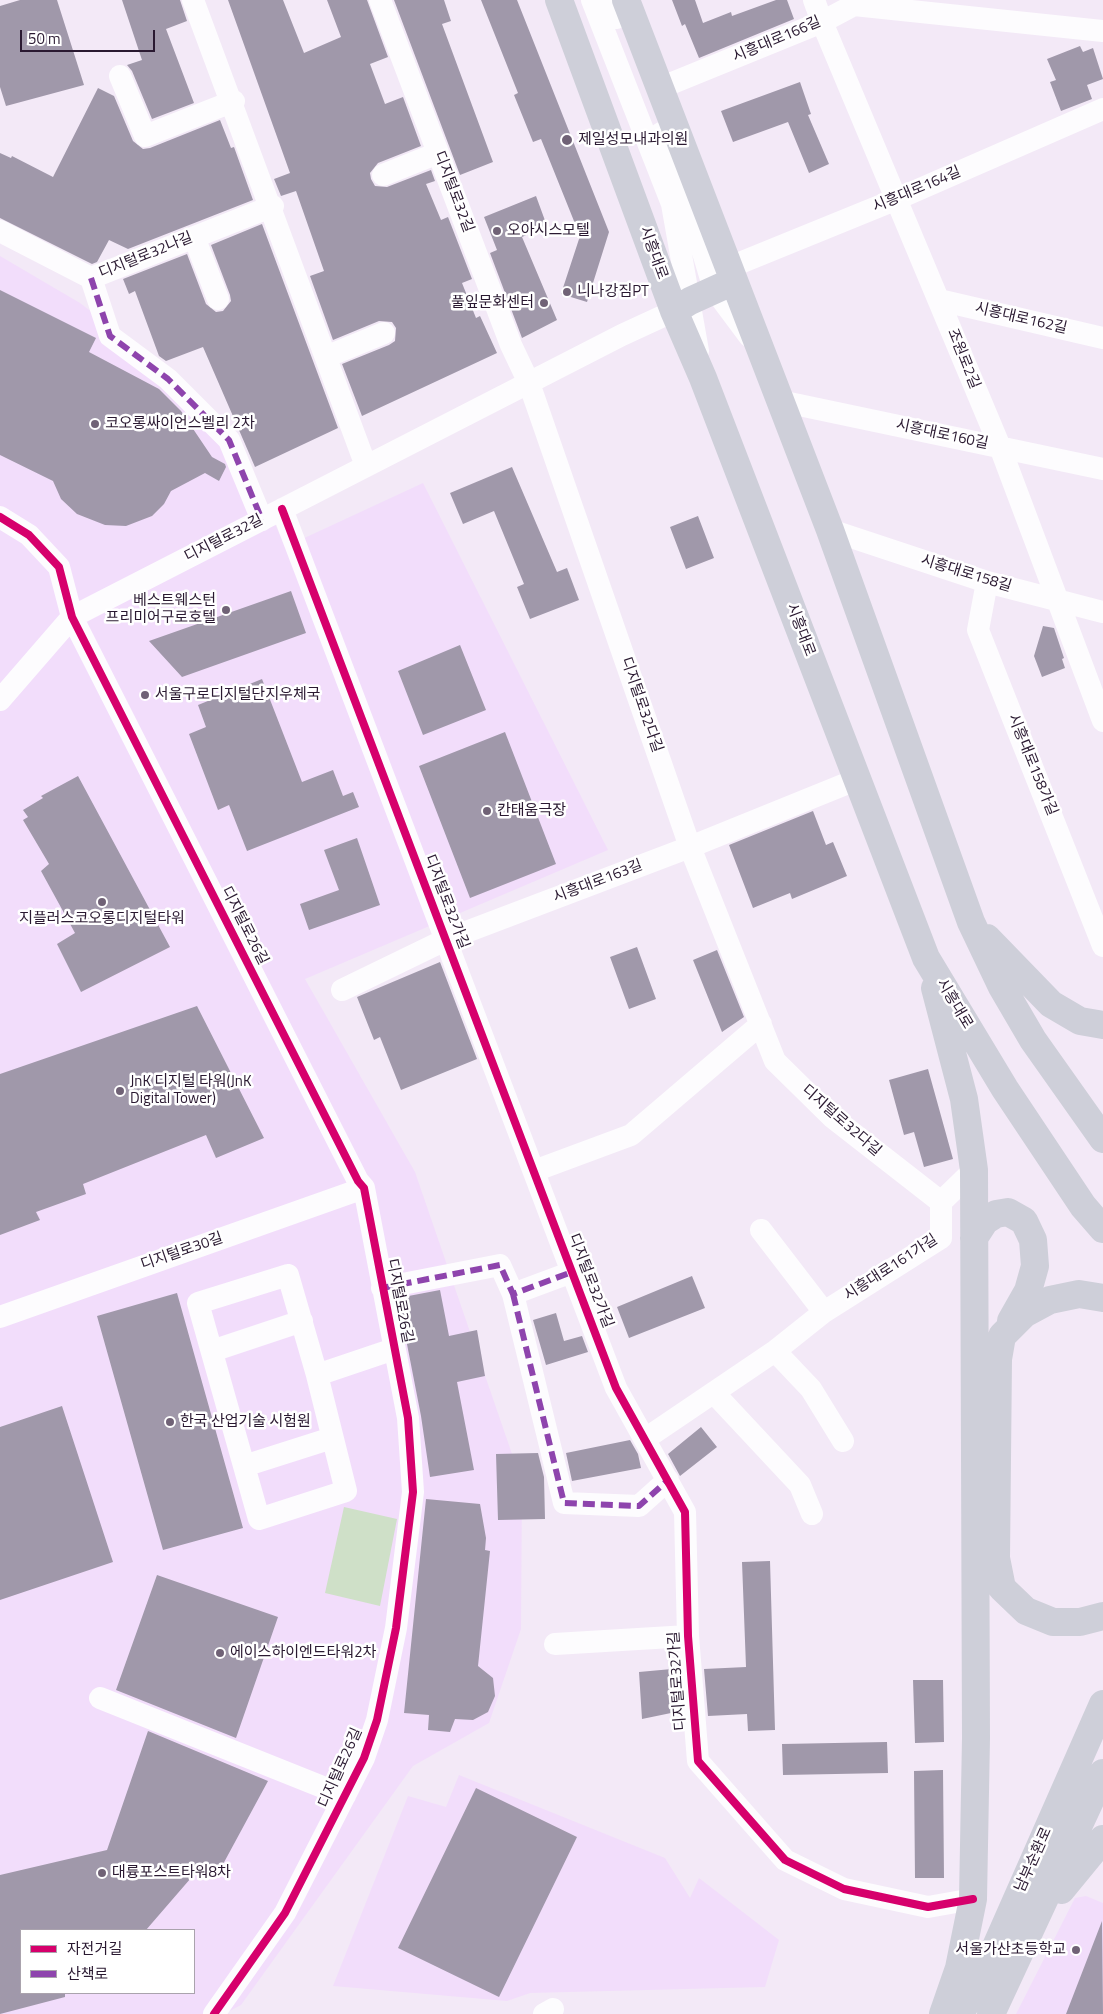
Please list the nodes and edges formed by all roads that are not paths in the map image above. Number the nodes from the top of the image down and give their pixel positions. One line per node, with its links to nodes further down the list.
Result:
1 (195, 0): 11 (street)
2 (380, 0): 13 (street, 디지털로32길)
3 (559, 0): 23 (main road, 시흥대로)
4 (592, 0): 23 (street)
5 (814, 0): 7 (street, 조원로2길)
6 (615, 4): 10 (main road); 20 (street)
7 (822, 22): 8 (street, 시흥대로166길); 10 (street, 시흥대로166길); 15 (street, 조원로2길)
8 (1103, 32)
9 (120, 76): 11 (street)
10 (660, 88): 20 (main road)
11 (232, 101): 16 (street)
12 (1103, 109): 15 (street, 시흥대로164길)
13 (438, 153): 14 (street); 27 (street, 디지털로32길)
14 (383, 175)
15 (897, 199): 20 (street, 시흥대로164길); 22 (street, 조원로2길)
16 (271, 207): 18 (street, 디지털로32나길); 26 (street); 30 (street)
17 (0, 232): 19 (street, 디지털로32나길)
18 (194, 237): 19 (street, 디지털로32나길); 21 (street)
19 (91, 278): 34 (street)
20 (726, 279): 23 (main road, 디지털로32길); 28 (main road)
21 (218, 299)
22 (939, 300): 25 (street, 시흥대로162길); 29 (street, 조원로2길)
23 (682, 306): 27 (street, 디지털로32길); 42 (main road, 시흥대로)
24 (384, 333): 26 (street)
25 (1103, 338)
26 (328, 356): 30 (street)
27 (529, 383): 30 (street, 디지털로32길); 43 (street, 디지털로32다길)
28 (780, 401): 29 (street, 시흥대로160길); 35 (main road)
29 (1000, 447): 31 (street, 시흥대로160길); 37 (street, 조원로2길)
30 (368, 465): 32 (street, 디지털로32길)
31 (1103, 469)
32 (282, 509): 34 (street, 디지털로32길); 45 (street, 디지털로32가길)
33 (0, 517): 39 (street, 디지털로26길)
34 (262, 520): 39 (street, 디지털로32길)
35 (830, 530): 36 (street, 시흥대로158길); 44 (main road)
36 (987, 582): 37 (street, 시흥대로158길); 46 (street, 시흥대로158가길)
37 (1059, 600): 38 (street, 시흥대로158길); 41 (street, 조원로2길)
38 (1103, 612)
39 (72, 617): 40 (street, 디지털로32길); 54 (street, 디지털로26길)
40 (0, 700)
41 (1103, 721)
42 (858, 779): 43 (street, 시흥대로163길); 47 (main road, 시흥대로)
43 (690, 847): 45 (street, 시흥대로163길); 49 (street, 디지털로32다길)
44 (971, 922): 50 (main road); 51 (main road)
45 (445, 940): 48 (street, 시흥대로163길); 53 (street, 디지털로32가길)
46 (1103, 946)
47 (926, 958): 52 (main road); 56 (main road, 시흥대로)
48 (342, 990)
49 (761, 1024): 53 (street); 55 (street, 디지털로32다길)
50 (1103, 1025)
51 (1103, 1139)
52 (974, 1170): 55 (street); 58 (main road)
53 (534, 1171): 59 (street, 디지털로32가길)
54 (364, 1188): 60 (street, 디지털로26길); 64 (street, 디지털로30길)
55 (941, 1202): 63 (street, 시흥대로161가길)
56 (1103, 1229)
57 (761, 1230): 63 (street)
58 (974, 1238): 66 (main road); 86 (main road)
59 (572, 1272): 61 (street, 디지털로32가길); 73 (street, 디지털로32가길)
60 (382, 1288): 61 (street); 67 (street, 디지털로26길)
61 (513, 1294): 76 (street)
62 (1103, 1298): 66 (main road)
63 (824, 1312): 69 (street, 시흥대로161가길)
64 (0, 1317)
65 (302, 1321): 68 (street); 68 (street); 70 (street)
66 (1002, 1336): 78 (main road)
67 (394, 1349): 70 (street); 84 (street, 디지털로26길)
68 (212, 1350): 75 (street)
69 (775, 1351): 71 (street, 시흥대로161가길); 74 (street)
70 (317, 1375): 72 (street)
71 (714, 1393): 73 (street, 시흥대로161가길); 77 (street)
72 (332, 1438): 75 (street); 75 (street)
73 (645, 1439): 76 (street, 디지털로32가길)
74 (843, 1442)
75 (244, 1466)
76 (668, 1480): 79 (street, 디지털로32가길)
77 (812, 1514)
78 (1103, 1616)
79 (688, 1636): 80 (street, 디지털로32가길); 86 (street, 디지털로32가길)
80 (555, 1644)
81 (100, 1698): 84 (street)
82 (1103, 1704): 90 (main road, 남부순환로)
83 (1103, 1772): 87 (main road, 남부순환로)
84 (345, 1796): 88 (street, 디지털로26길)
85 (1103, 1839): 87 (main road)
86 (973, 1899): 89 (main road)
87 (1032, 1927): 91 (main road, 남부순환로)
88 (214, 2014)
89 (943, 2014)
90 (960, 2014)
91 (991, 2014)

